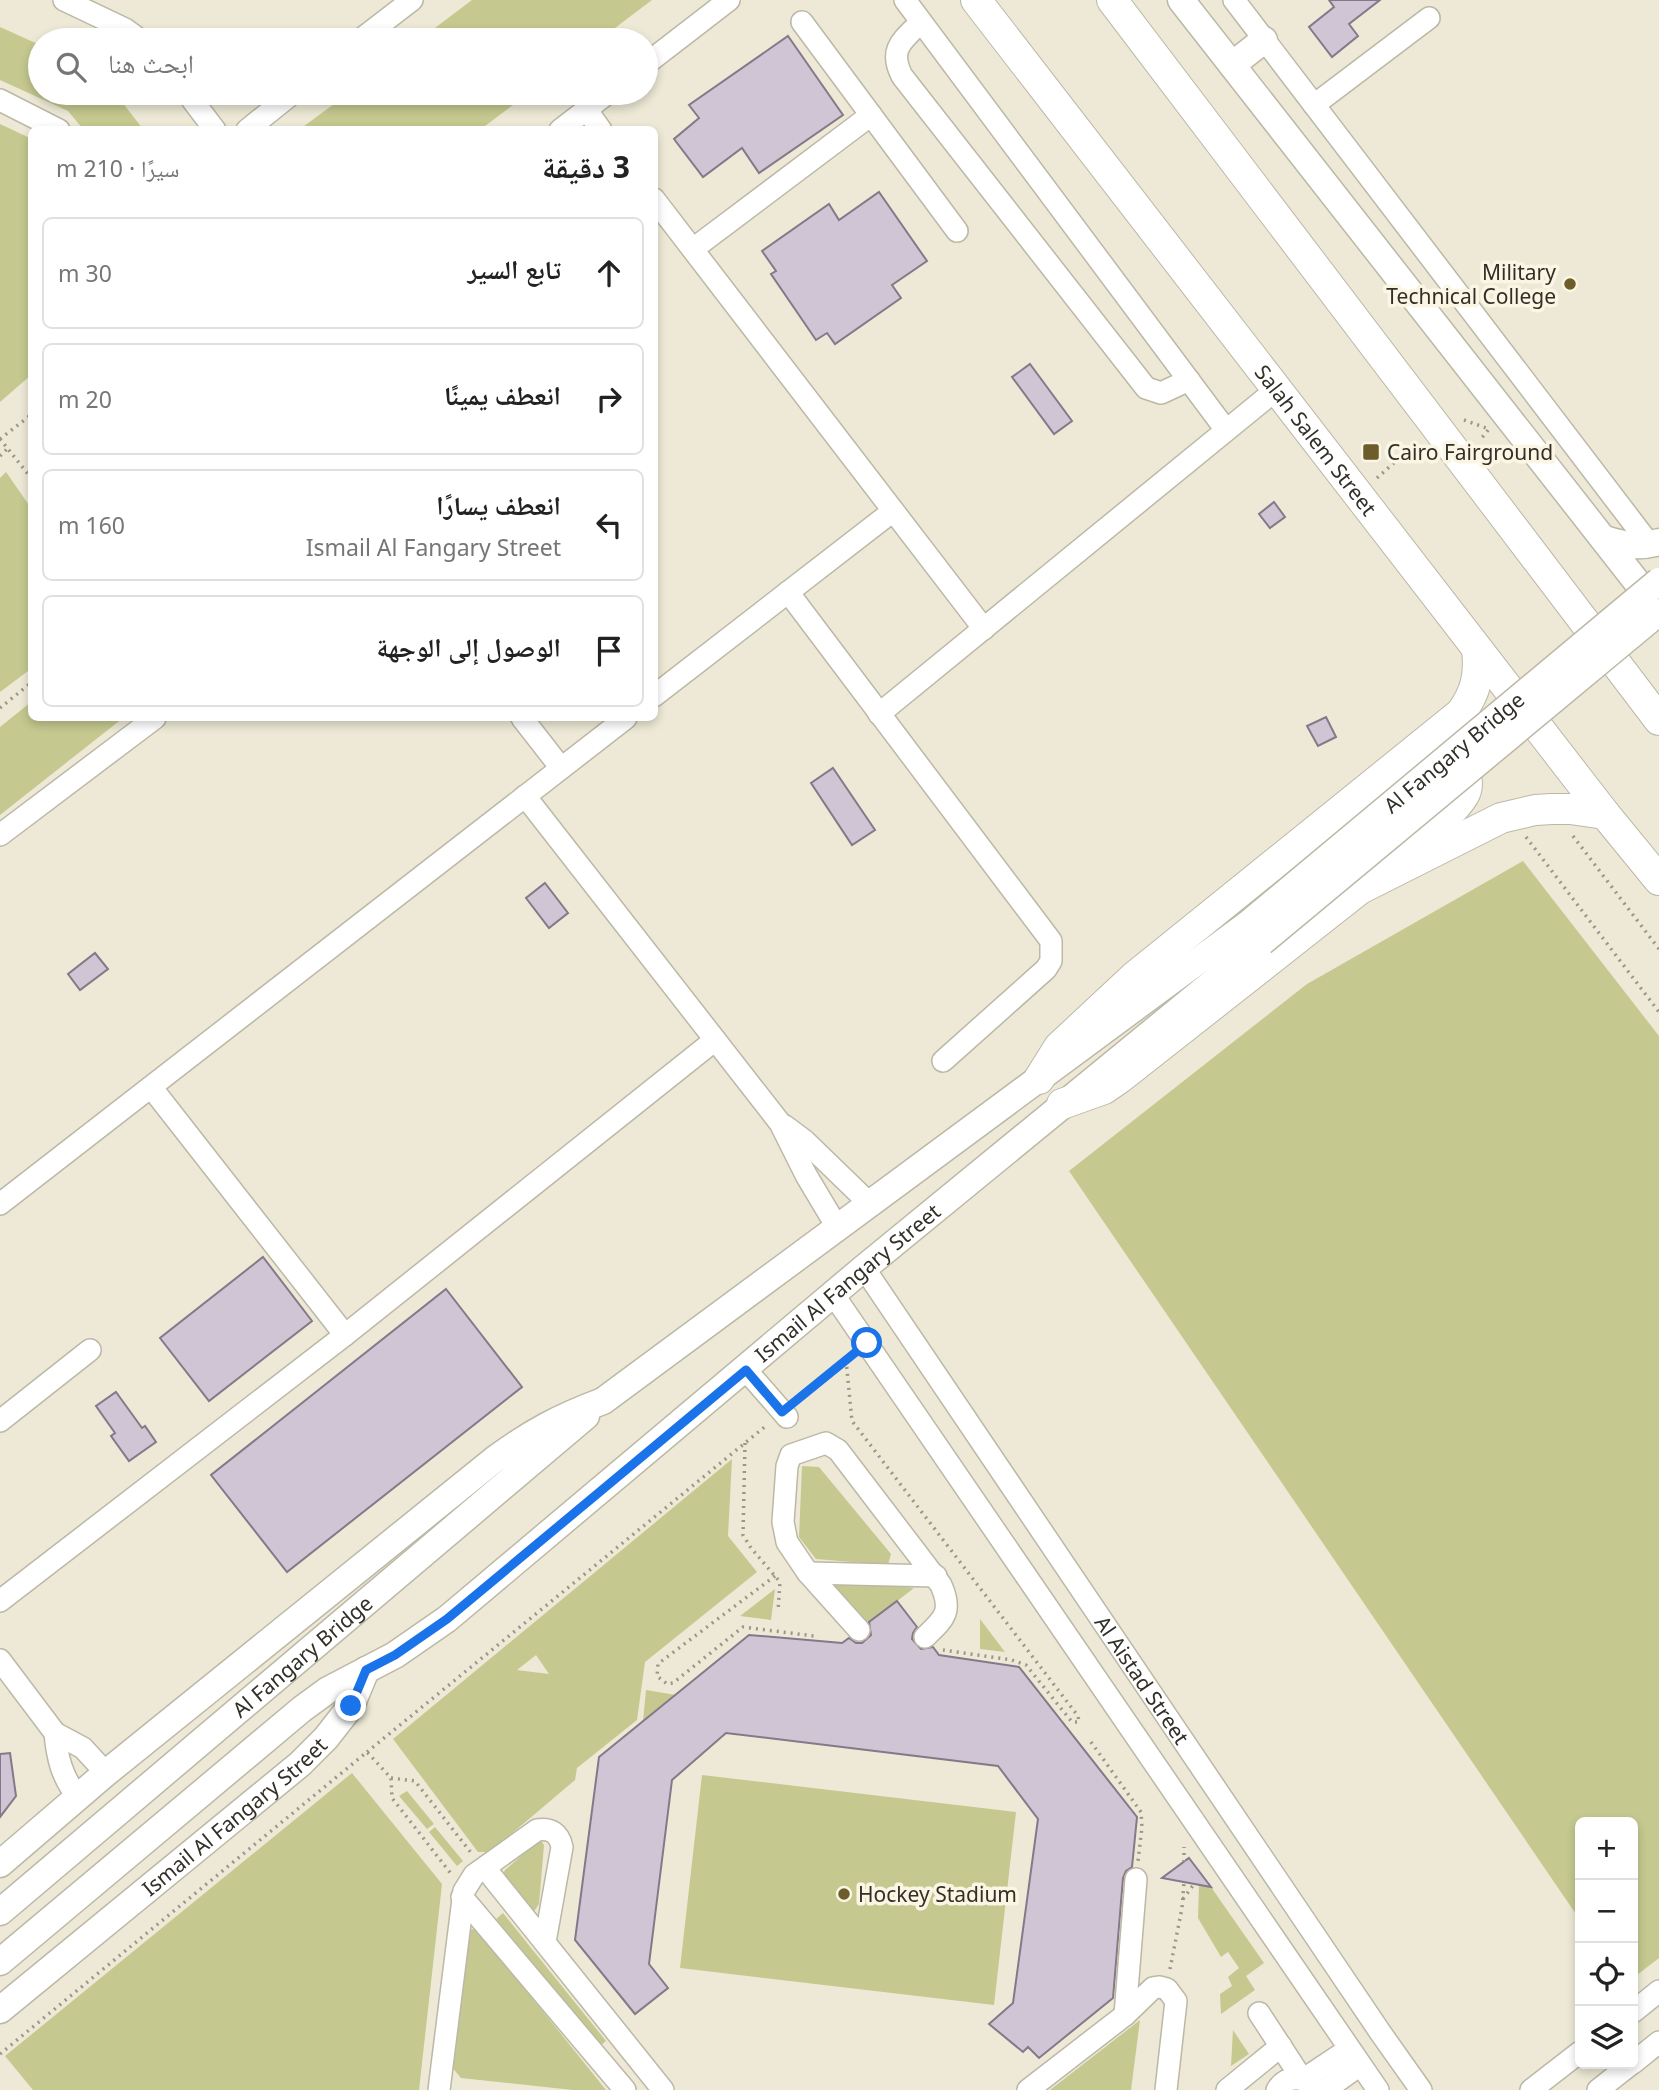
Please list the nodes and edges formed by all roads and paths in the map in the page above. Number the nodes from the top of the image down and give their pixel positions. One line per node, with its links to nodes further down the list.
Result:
1 (64, 0): 12 (street)
2 (412, 0): 13 (street)
3 (729, 0): 15 (street)
4 (905, 0): 11 (street)
5 (976, 0): 33 (highway, Salah Salem Street)
6 (1112, 0): 35 (highway)
7 (1181, 0): 16 (main road)
8 (1234, 0): 14 (street)
9 (1429, 18): 21 (street)
10 (802, 22): 23 (street)
11 (921, 22): 32 (street); 32 (street)
12 (123, 28)
13 (376, 28)
14 (1264, 40): 16 (main road); 21 (street)
15 (658, 55)
16 (1232, 65): 44 (main road)
17 (0, 100): 24 (street)
18 (196, 105): 25 (street)
19 (278, 105): 26 (street)
20 (592, 105): 22 (street)
21 (1314, 105): 45 (street)
22 (586, 109): 27 (street); 28 (street)
23 (871, 115): 30 (street); 31 (street)
24 (51, 126)
25 (212, 126)
26 (252, 126)
27 (565, 126)
28 (598, 126)
29 (658, 204): 31 (street)
30 (957, 231)
31 (693, 249): 43 (street)
32 (1189, 380): 37 (street)
33 (1277, 389): 37 (street); 42 (highway, Salah Salem Street)
34 (28, 417): 38 (path)
35 (1442, 420): 36 (path); 42 (path); 55 (highway)
36 (1489, 429)
37 (1226, 430): 49 (street)
38 (0, 439): 39 (path)
39 (8, 449): 40 (path); 41 (path)
40 (0, 456)
41 (28, 474)
42 (1358, 495): 50 (highway, Salah Salem Street)
43 (893, 511): 47 (street); 49 (street)
44 (1605, 538): 45 (main road); 48 (main road)
45 (1655, 543)
46 (1659, 581): 68 (main road, Al Fangary Bridge, bridge)
47 (788, 592): 52 (street); 54 (street)
48 (1659, 611): 68 (main road, Al Fangary Bridge, bridge)
49 (984, 629): 54 (street)
50 (1477, 649): 59 (highway); 63 (highway, Salah Salem Street)
51 (28, 685): 53 (path)
52 (658, 693)
53 (0, 708)
54 (879, 714): 72 (street)
55 (1659, 720)
56 (151, 721): 65 (street)
57 (524, 721): 60 (street)
58 (622, 721): 60 (street)
59 (1423, 744): 67 (highway); 73 (highway)
60 (561, 768): 61 (street)
61 (525, 796): 71 (street); 74 (street)
62 (1552, 809): 63 (highway); 64 (highway); 69 (path)
63 (1605, 814): 66 (highway, Salah Salem Street)
64 (1510, 816): 67 (highway); 70 (path)
65 (0, 835)
66 (1659, 880)
67 (1360, 888): 75 (highway)
68 (1255, 933): 73 (main road); 75 (main road, Ismail Al Fangary Street)
69 (1659, 949)
70 (1659, 1012)
71 (715, 1040): 76 (street); 82 (street)
72 (943, 1061)
73 (1039, 1079): 78 (main road)
74 (151, 1087): 77 (street); 82 (street)
75 (1062, 1104): 80 (main road, Ismail Al Fangary Street)
76 (780, 1123): 78 (street); 79 (street)
77 (0, 1203)
78 (869, 1203): 79 (main road)
79 (837, 1227): 87 (main road)
80 (864, 1268): 81 (main road, Ismail Al Fangary Street); 142 (street, Al Aistad Street)
81 (834, 1294): 83 (street, Al Aistad Street); 86 (main road, Ismail Al Fangary Street)
82 (345, 1335): 95 (street)
83 (867, 1343): 85 (path); 129 (street, Al Aistad Street)
84 (90, 1350): 89 (street)
85 (846, 1360): 88 (path); 99 (path)
86 (746, 1370): 88 (street); 101 (main road, Ismail Al Fangary Street)
87 (603, 1402): 105 (main road); 116 (main road, Al Fangary Bridge)
88 (788, 1418): 90 (path); 91 (street)
89 (0, 1421)
90 (745, 1443): 93 (path); 104 (path)
91 (811, 1447): 92 (street); 94 (street)
92 (808, 1573): 94 (street); 97 (street)
93 (775, 1576): 96 (path); 98 (path)
94 (936, 1576): 99 (street)
95 (0, 1601)
96 (778, 1611)
97 (859, 1630)
98 (814, 1636)
99 (929, 1643)
100 (0, 1660): 102 (street)
101 (366, 1670): 118 (main road, Al Fangary Bridge); 122 (main road, Ismail Al Fangary Street)
102 (55, 1734): 105 (street); 107 (street)
103 (1091, 1742): 111 (path)
104 (367, 1752): 106 (path); 127 (path)
105 (106, 1773): 107 (main road)
106 (391, 1778): 108 (path); 110 (path)
107 (78, 1797): 109 (main road)
108 (479, 1862): 114 (street); 117 (street); 117 (street)
109 (0, 1864)
110 (451, 1874)
111 (1136, 1879): 124 (street)
112 (1184, 1882): 115 (path)
113 (1194, 1884): 115 (path)
114 (462, 1897): 133 (street); 134 (street)
115 (1183, 1899): 119 (path)
116 (0, 1912)
117 (545, 1942): 135 (street)
118 (0, 1962)
119 (1170, 1971)
120 (1659, 1991): 121 (street)
121 (1638, 2007)
122 (0, 2010)
123 (1259, 2013): 126 (street)
124 (1125, 2015): 136 (street); 137 (street)
125 (1659, 2042): 130 (street)
126 (1281, 2046): 132 (street); 138 (street)
127 (0, 2054)
128 (1575, 2056): 143 (street)
129 (1355, 2057): 132 (street); 140 (street); 141 (street, Al Aistad Street)
130 (1638, 2058)
131 (1624, 2069): 144 (street)
132 (1307, 2083): 139 (street)
133 (439, 2090)
134 (625, 2090)
135 (663, 2090)
136 (1028, 2090)
137 (1166, 2090)
138 (1227, 2090)
139 (1278, 2090)
140 (1325, 2090)
141 (1378, 2090)
142 (1421, 2090)
143 (1531, 2090)
144 (1598, 2090)

